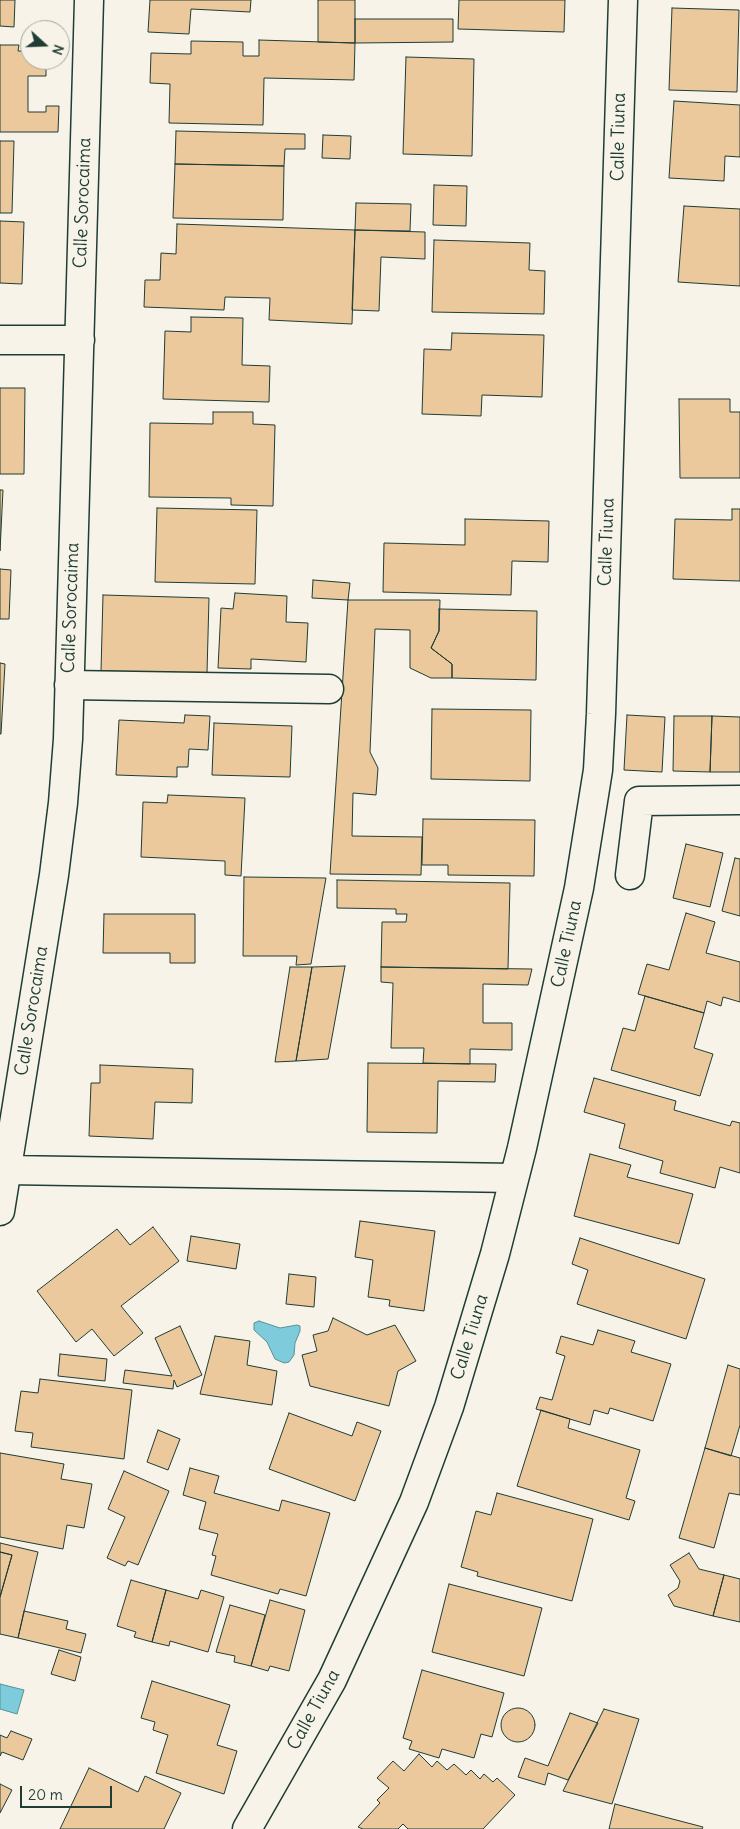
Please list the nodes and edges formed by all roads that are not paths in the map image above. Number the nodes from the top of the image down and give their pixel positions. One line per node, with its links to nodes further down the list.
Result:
1 (89, 0): 4 (street, Calle Sorocaima)
2 (623, 0): 12 (street, Calle Tiuna)
3 (0, 340): 4 (street)
4 (80, 340): 5 (street, Calle Sorocaima)
5 (69, 685): 6 (street); 11 (street, Calle Sorocaima)
6 (329, 689)
7 (687, 800): 8 (street); 9 (street); 10 (street)
8 (740, 800)
9 (740, 814)
10 (630, 875)
11 (7, 1170): 12 (street); 13 (street, Calle Sorocaima)
12 (514, 1178): 14 (street, Calle Tiuna)
13 (0, 1211)
14 (247, 1829)

